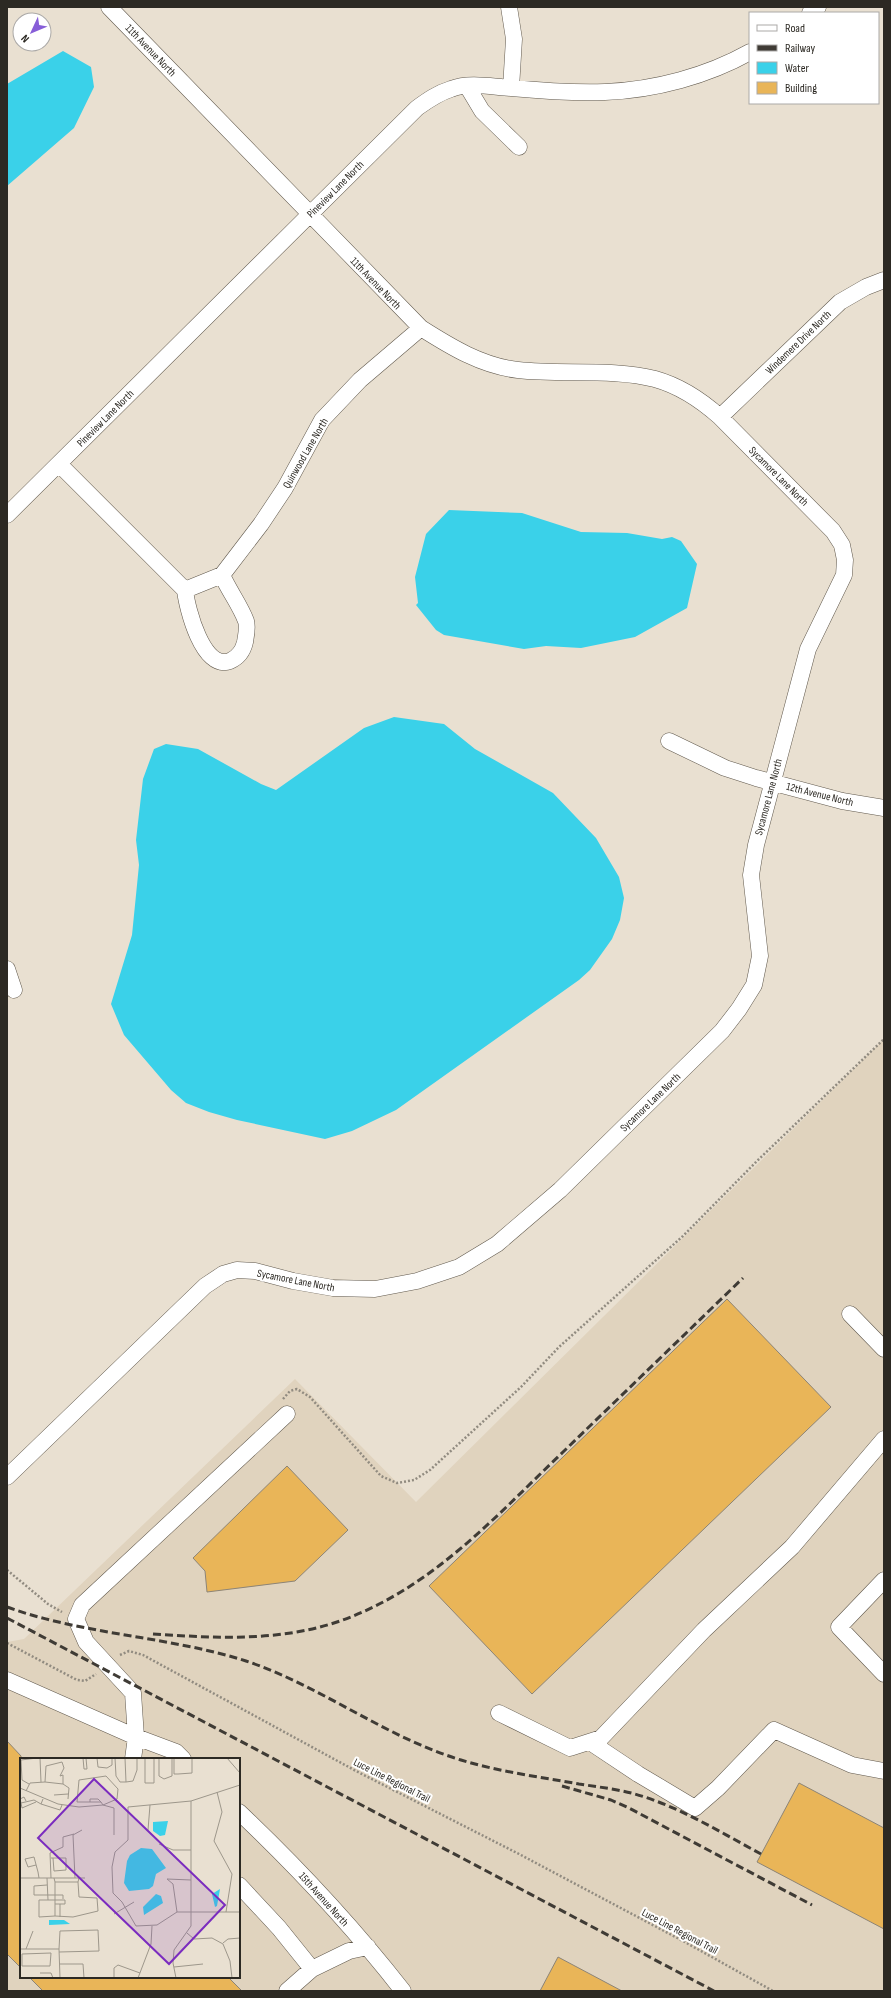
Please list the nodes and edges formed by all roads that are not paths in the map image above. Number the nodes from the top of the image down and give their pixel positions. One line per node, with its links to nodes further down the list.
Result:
1 (109, 7): 7 (street, 11th Avenue North)
2 (509, 7): 5 (street)
3 (749, 52): 5 (street, Pineview Lane North)
4 (467, 86): 5 (street, Pineview Lane North); 6 (street); 7 (street, Pineview Lane North)
5 (511, 88)
6 (519, 147)
7 (310, 214): 9 (street, 11th Avenue North); 11 (street, Pineview Lane North)
8 (884, 280): 10 (street, Windemere Drive North)
9 (421, 328): 10 (street, 11th Avenue North); 13 (street, Quinwood Lane North)
10 (720, 417): 16 (street, Sycamore Lane North)
11 (59, 464): 12 (street, Pineview Lane North); 14 (street)
12 (7, 515)
13 (222, 575): 14 (street); 14 (street)
14 (185, 590)
15 (669, 741): 16 (street, 12th Avenue North)
16 (772, 783): 17 (street, 12th Avenue North); 24 (street, Sycamore Lane North)
17 (884, 808)
18 (7, 969): 19 (street)
19 (14, 990)
20 (850, 1314): 21 (street)
21 (884, 1349)
22 (287, 1414): 29 (street)
23 (884, 1439): 30 (street)
24 (7, 1477)
25 (884, 1580): 26 (street)
26 (884, 1674)
27 (7, 1680): 29 (street)
28 (499, 1712): 30 (street)
29 (136, 1737): 31 (street); 32 (street)
30 (590, 1742): 33 (street)
31 (133, 1758)
32 (182, 1758)
33 (884, 1771)
34 (240, 1813): 36 (street, 15th Avenue North)
35 (240, 1886): 37 (street)
36 (368, 1947): 37 (street); 39 (street, 15th Avenue North)
37 (312, 1969): 38 (street)
38 (287, 1991)
39 (403, 1991)

